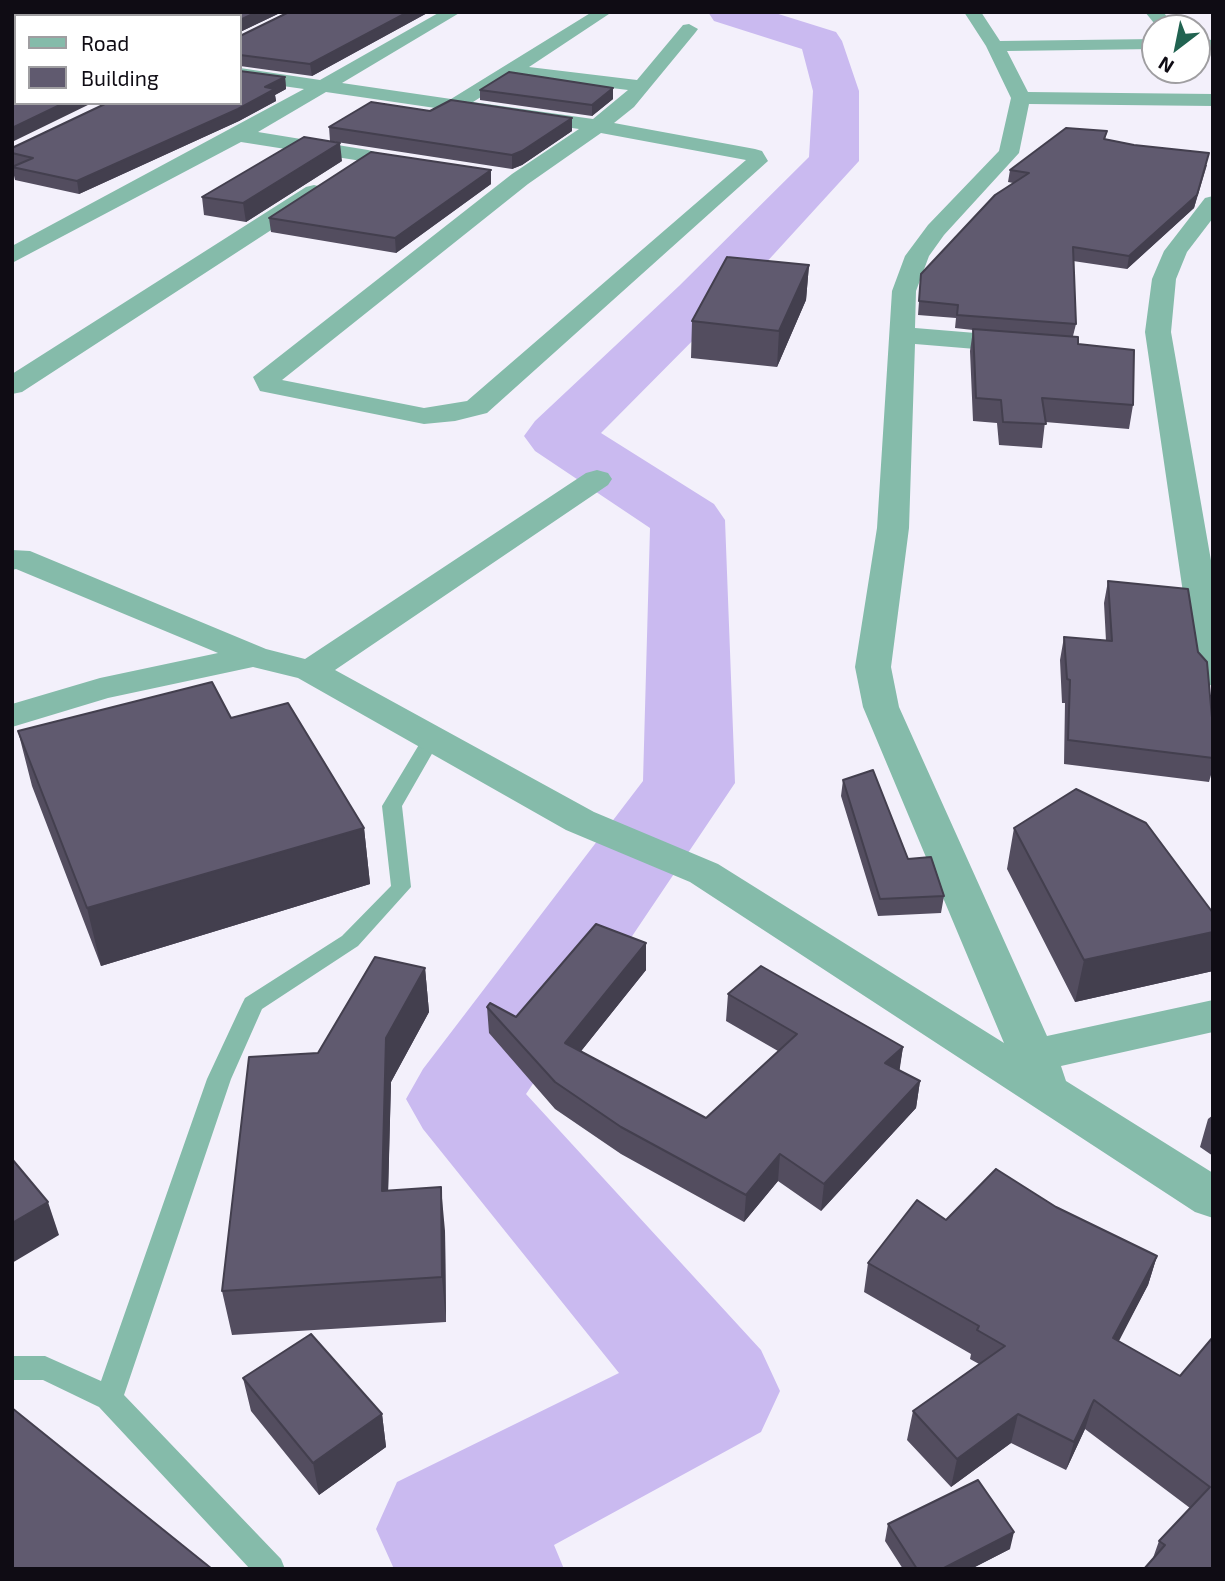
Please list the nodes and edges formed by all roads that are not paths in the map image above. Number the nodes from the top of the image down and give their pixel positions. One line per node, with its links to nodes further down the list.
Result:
1 (453, 12): 9 (street)
2 (604, 12): 7 (street)
3 (972, 12): 6 (street)
4 (689, 29): 10 (street)
5 (1141, 44): 6 (street)
6 (995, 46): 11 (street)
7 (512, 69): 10 (street); 13 (street)
8 (242, 74): 9 (street)
9 (321, 86): 13 (street); 15 (street)
10 (642, 86): 14 (street)
11 (1021, 98): 12 (street); 22 (street)
12 (1213, 100)
13 (456, 104): 14 (street)
14 (597, 126): 19 (street); 19 (street)
15 (237, 135): 16 (street); 21 (street)
16 (368, 156): 17 (street); 24 (street)
17 (396, 161)
18 (492, 175): 19 (street)
19 (520, 179)
20 (1213, 203): 29 (street)
21 (13, 255)
22 (901, 335): 23 (street); 33 (street)
23 (1052, 347)
24 (12, 386)
25 (597, 479): 28 (street)
26 (15, 558): 27 (street)
27 (254, 656): 28 (street); 30 (street)
28 (310, 671): 31 (street)
29 (1213, 675)
30 (12, 716)
31 (432, 738): 33 (street); 36 (lane)
32 (1213, 1016): 33 (street)
33 (1042, 1075): 34 (street)
34 (1213, 1198)
35 (12, 1368): 36 (lane)
36 (109, 1398): 37 (lane)
37 (270, 1569)

